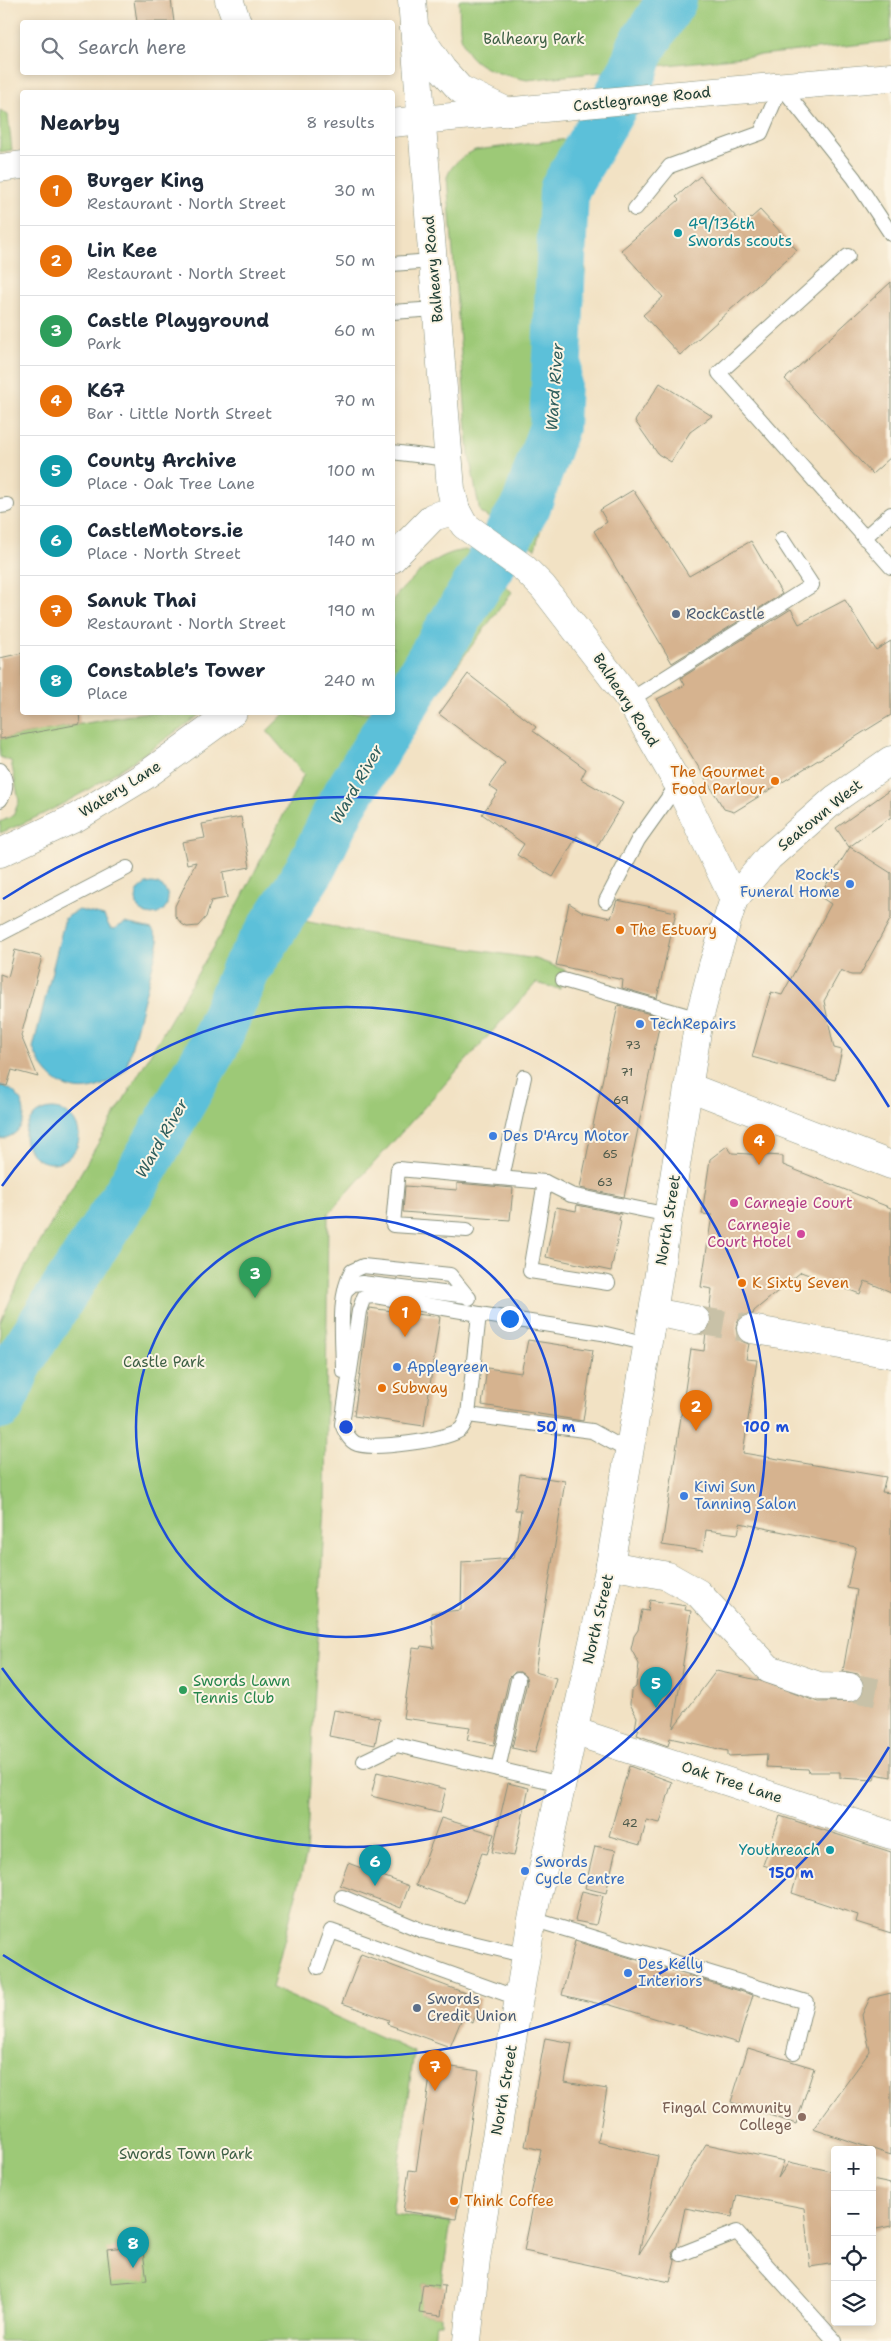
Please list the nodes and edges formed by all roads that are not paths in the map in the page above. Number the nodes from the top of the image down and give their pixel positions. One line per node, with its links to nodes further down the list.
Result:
1 (229, 0): 3 (main road)
2 (412, 0): 4 (main road, Balheary Road)
3 (236, 20)
4 (414, 27): 7 (main road); 8 (main road, Balheary Road)
5 (891, 77): 6 (main road, Castlegrange Road)
6 (781, 86): 7 (main road, Castlegrange Road); 12 (lane); 13 (lane)
7 (508, 112): 8 (main road, Castlegrange Road)
8 (421, 120): 9 (main road, Castlegrange Road); 15 (main road, Balheary Road)
9 (395, 123)
10 (20, 166): 11 (main road)
11 (0, 168)
12 (635, 209)
13 (891, 234)
14 (848, 256): 23 (lane)
15 (432, 261): 16 (lane); 17 (main road, Balheary Road)
16 (395, 264)
17 (436, 309): 18 (lane); 20 (main road, Balheary Road)
18 (395, 312)
19 (395, 452): 20 (lane)
20 (448, 459): 22 (main road, Balheary Road)
21 (891, 514): 23 (lane)
22 (464, 521): 25 (main road); 27 (main road, Balheary Road)
23 (864, 538): 26 (lane)
24 (782, 539): 27 (lane)
25 (395, 556)
26 (891, 568)
27 (630, 700): 31 (main road, Balheary Road)
28 (229, 715): 33 (main road, Watery Lane)
29 (891, 760): 35 (main road, Seatown West)
30 (0, 770): 32 (lane)
31 (678, 784): 35 (main road, Balheary Road); 36 (lane)
32 (0, 800)
33 (0, 853)
34 (127, 868): 37 (lane)
35 (734, 899): 39 (main road, North Street)
36 (606, 901)
37 (0, 934)
38 (562, 980): 39 (lane)
39 (699, 1019): 41 (main road, North Street)
40 (524, 1077): 43 (lane)
41 (689, 1087): 42 (main road); 45 (main road, North Street)
42 (891, 1165)
43 (502, 1178): 44 (lane); 46 (lane)
44 (545, 1182): 45 (lane); 47 (lane)
45 (668, 1215): 48 (main road, North Street)
46 (467, 1230)
47 (608, 1283)
48 (653, 1312): 50 (main road); 52 (main road, North Street)
49 (479, 1314): 52 (lane); 54 (lane); 55 (lane); 55 (lane)
50 (696, 1320)
51 (751, 1329): 53 (main road)
52 (648, 1344): 56 (main road, North Street)
53 (891, 1354)
54 (468, 1415): 55 (lane); 56 (lane)
55 (342, 1424)
56 (630, 1452): 57 (main road, North Street)
57 (610, 1565): 59 (main road); 60 (main road, North Street)
58 (518, 1680): 62 (lane)
59 (849, 1687)
60 (573, 1731): 63 (main road, North Street); 64 (main road, Oak Tree Lane)
61 (364, 1761): 62 (lane)
62 (498, 1769): 63 (lane)
63 (561, 1784): 66 (main road, North Street)
64 (891, 1835)
65 (342, 1897): 67 (lane)
66 (532, 1919): 67 (main road, North Street); 70 (lane)
67 (527, 1956): 69 (main road, North Street)
68 (318, 1967): 69 (lane)
69 (520, 1999): 72 (main road, North Street)
70 (794, 2052)
71 (681, 2254): 73 (lane)
72 (467, 2341)
73 (836, 2341)

